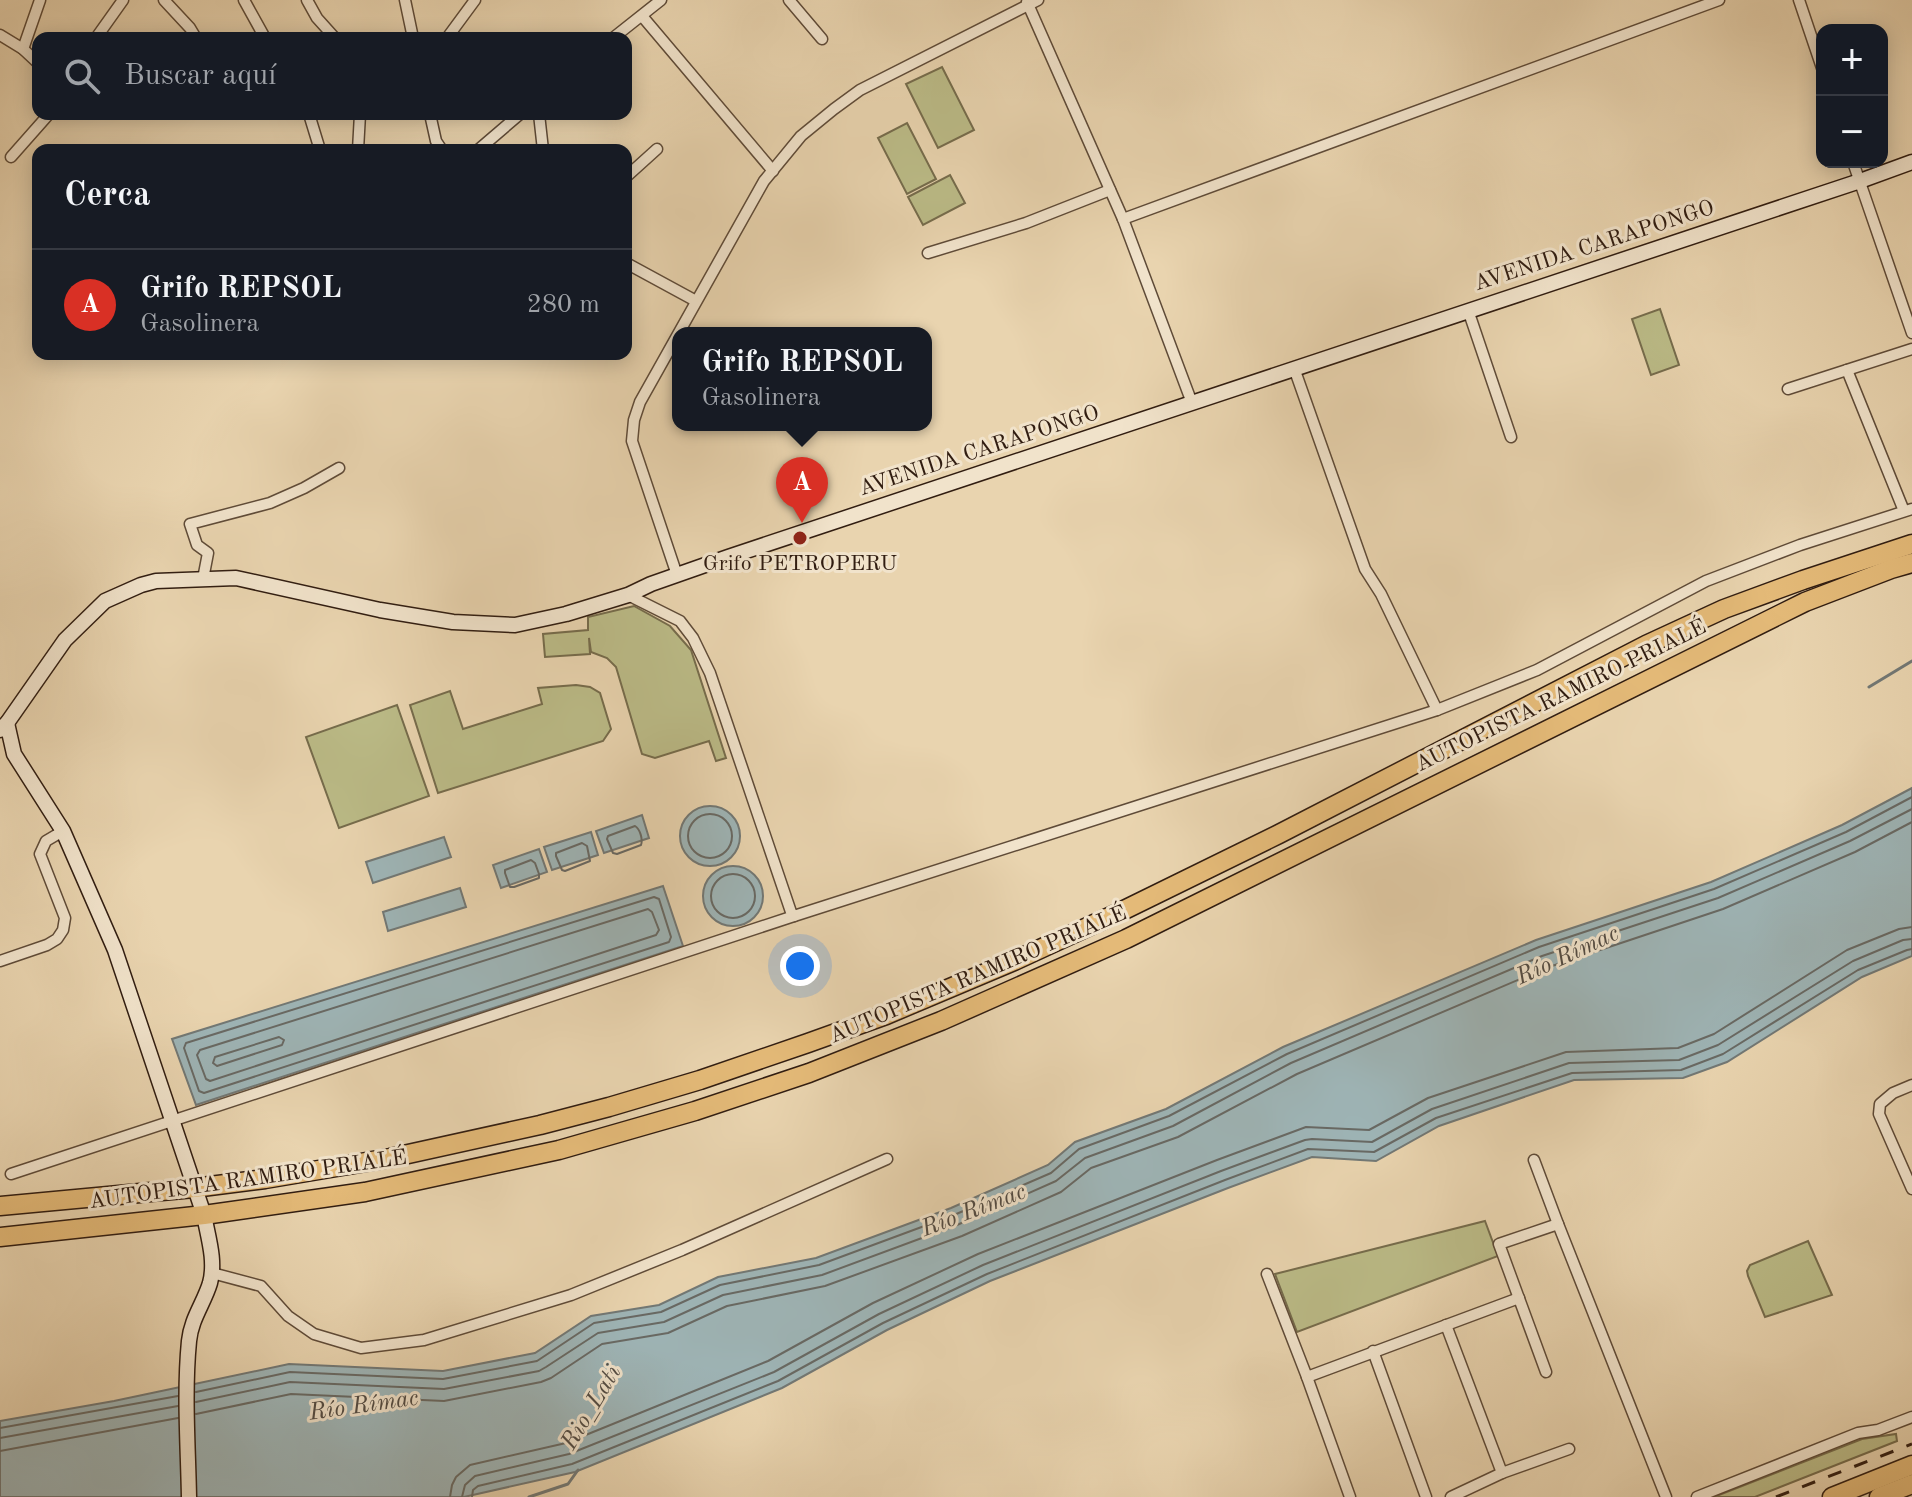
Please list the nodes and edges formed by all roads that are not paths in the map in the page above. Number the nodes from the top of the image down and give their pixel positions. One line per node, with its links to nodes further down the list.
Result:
1 (40, 0): 23 (street)
2 (123, 0): 14 (street)
3 (164, 0): 15 (street)
4 (244, 0): 16 (street)
5 (307, 0): 17 (street)
6 (405, 0): 18 (street)
7 (475, 0): 19 (street)
8 (661, 0): 13 (street)
9 (789, 0): 22 (street)
10 (1719, 0): 45 (street)
11 (1799, 0): 24 (street)
12 (1031, 2): 41 (street); 44 (street)
13 (642, 16): 20 (street); 41 (street)
14 (100, 32)
15 (192, 32)
16 (262, 32)
17 (330, 32)
18 (412, 32)
19 (451, 32)
20 (621, 32)
21 (0, 35): 23 (street)
22 (822, 39)
23 (23, 49): 25 (street)
24 (1816, 50)
25 (32, 57)
26 (44, 120): 38 (street)
27 (311, 120): 32 (street)
28 (360, 120): 33 (street)
29 (431, 120): 34 (street)
30 (513, 120): 35 (street)
31 (540, 120): 36 (street)
32 (318, 144)
33 (358, 144)
34 (438, 144)
35 (485, 144)
36 (542, 144)
37 (657, 149): 42 (street)
38 (11, 157)
39 (1912, 162): 43 (street, AVENIDA CARAPONGO)
40 (1855, 168): 43 (street)
41 (773, 171): 48 (street)
42 (632, 172)
43 (1860, 181): 49 (street, AVENIDA CARAPONGO); 50 (street)
44 (1110, 190): 45 (street); 46 (street)
45 (1123, 219): 58 (street)
46 (928, 253)
47 (632, 266): 48 (street)
48 (696, 301): 51 (street)
49 (1468, 310): 55 (street, AVENIDA CARAPONGO); 59 (street)
50 (1909, 313): 52 (street)
51 (682, 327)
52 (1912, 333)
53 (672, 344): 64 (street)
54 (1912, 349): 56 (street)
55 (1294, 368): 58 (street, AVENIDA CARAPONGO); 67 (street)
56 (1847, 370): 57 (street); 61 (street)
57 (1788, 389)
58 (1192, 403): 64 (street, AVENIDA CARAPONGO)
59 (1511, 437)
60 (339, 468): 65 (street)
61 (1908, 510): 67 (street)
62 (1912, 544): 80 (highway, AUTOPISTA RAMIRO PRIALÉ)
63 (1912, 563): 83 (highway, AUTOPISTA RAMIRO PRIALÉ)
64 (677, 575): 66 (street, AVENIDA CARAPONGO)
65 (203, 579): 66 (street, AVENIDA CARAPONGO); 68 (street, AVENIDA CARAPONGO)
66 (628, 595): 71 (street)
67 (1437, 710): 71 (street)
68 (4, 727): 69 (street)
69 (7, 751): 70 (street)
70 (63, 831): 72 (street); 74 (street)
71 (794, 916): 74 (street)
72 (0, 961)
73 (1912, 1085): 78 (street)
74 (173, 1122): 79 (street); 80 (street)
75 (1912, 1156): 78 (street)
76 (887, 1159): 86 (street)
77 (1534, 1160): 84 (street)
78 (1900, 1161): 81 (street)
79 (11, 1174)
80 (194, 1188): 82 (highway, AUTOPISTA RAMIRO PRIALÉ); 83 (street)
81 (1912, 1189)
82 (0, 1206)
83 (204, 1215): 85 (highway, AUTOPISTA RAMIRO PRIALÉ); 86 (street)
84 (1558, 1224): 88 (street); 102 (street)
85 (0, 1237)
86 (212, 1273): 98 (street)
87 (1267, 1274): 92 (street)
88 (1519, 1298): 89 (street); 91 (street)
89 (1446, 1325): 90 (street); 96 (street)
90 (1373, 1351): 92 (street); 100 (street)
91 (1546, 1372)
92 (1307, 1377): 99 (street)
93 (1912, 1417): 103 (street)
94 (1569, 1449): 96 (street)
95 (1912, 1465): 104 (highway)
96 (1502, 1473): 101 (street)
97 (1912, 1484): 105 (highway)
98 (189, 1497)
99 (1350, 1497)
100 (1426, 1497)
101 (1451, 1497)
102 (1666, 1497)
103 (1697, 1497)
104 (1832, 1497)
105 (1879, 1497)

